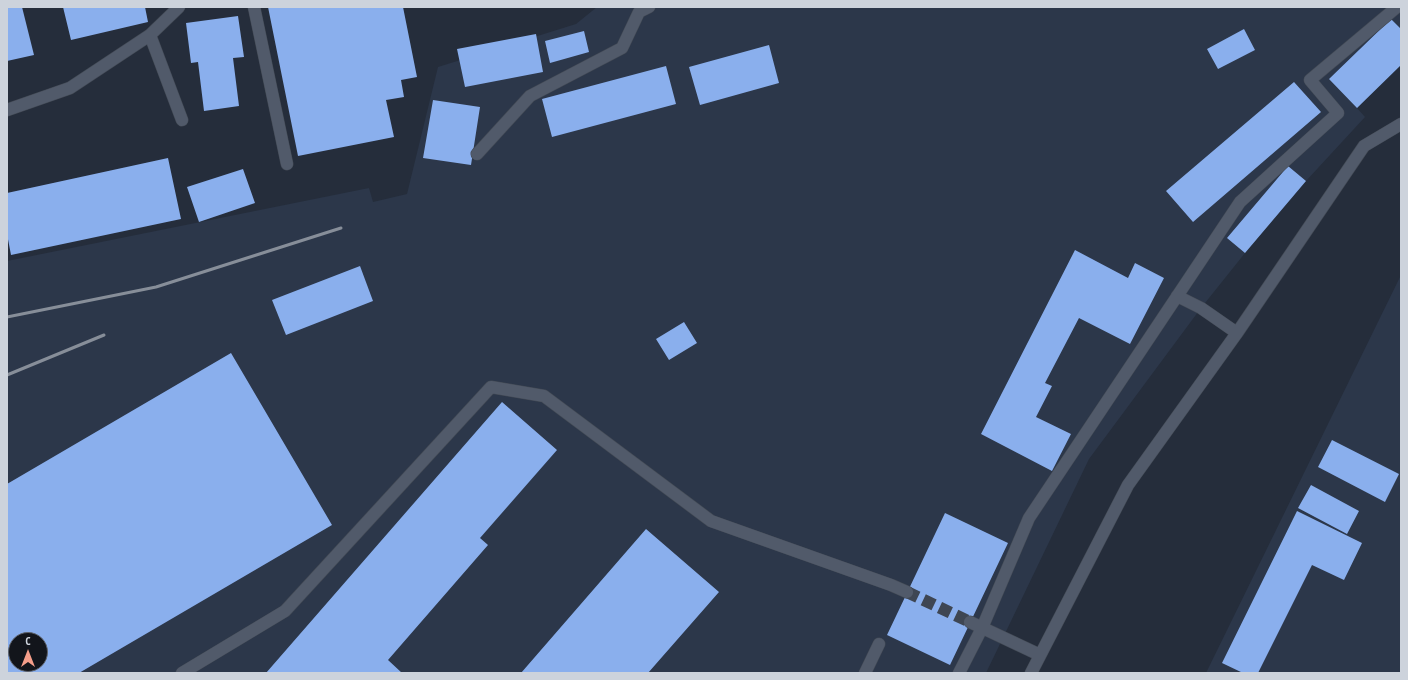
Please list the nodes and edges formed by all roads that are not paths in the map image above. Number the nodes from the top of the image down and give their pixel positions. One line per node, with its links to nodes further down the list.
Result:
1 (179, 7): 6 (lane)
2 (254, 7): 11 (lane)
3 (649, 7): 10 (lane)
4 (1397, 7): 5 (lane); 12 (lane)
5 (1401, 10)
6 (150, 35): 7 (lane); 8 (lane)
7 (7, 110)
8 (182, 120)
9 (1401, 124): 13 (lane)
10 (477, 154)
11 (287, 164)
12 (1177, 296): 13 (lane); 16 (lane)
13 (1237, 333): 18 (lane)
14 (907, 592): 19 (lane)
15 (970, 622): 16 (lane)
16 (982, 628): 18 (lane); 21 (lane)
17 (879, 644): 20 (lane)
18 (1040, 655): 22 (lane)
19 (182, 673)
20 (865, 673)
21 (959, 673)
22 (1031, 673)

